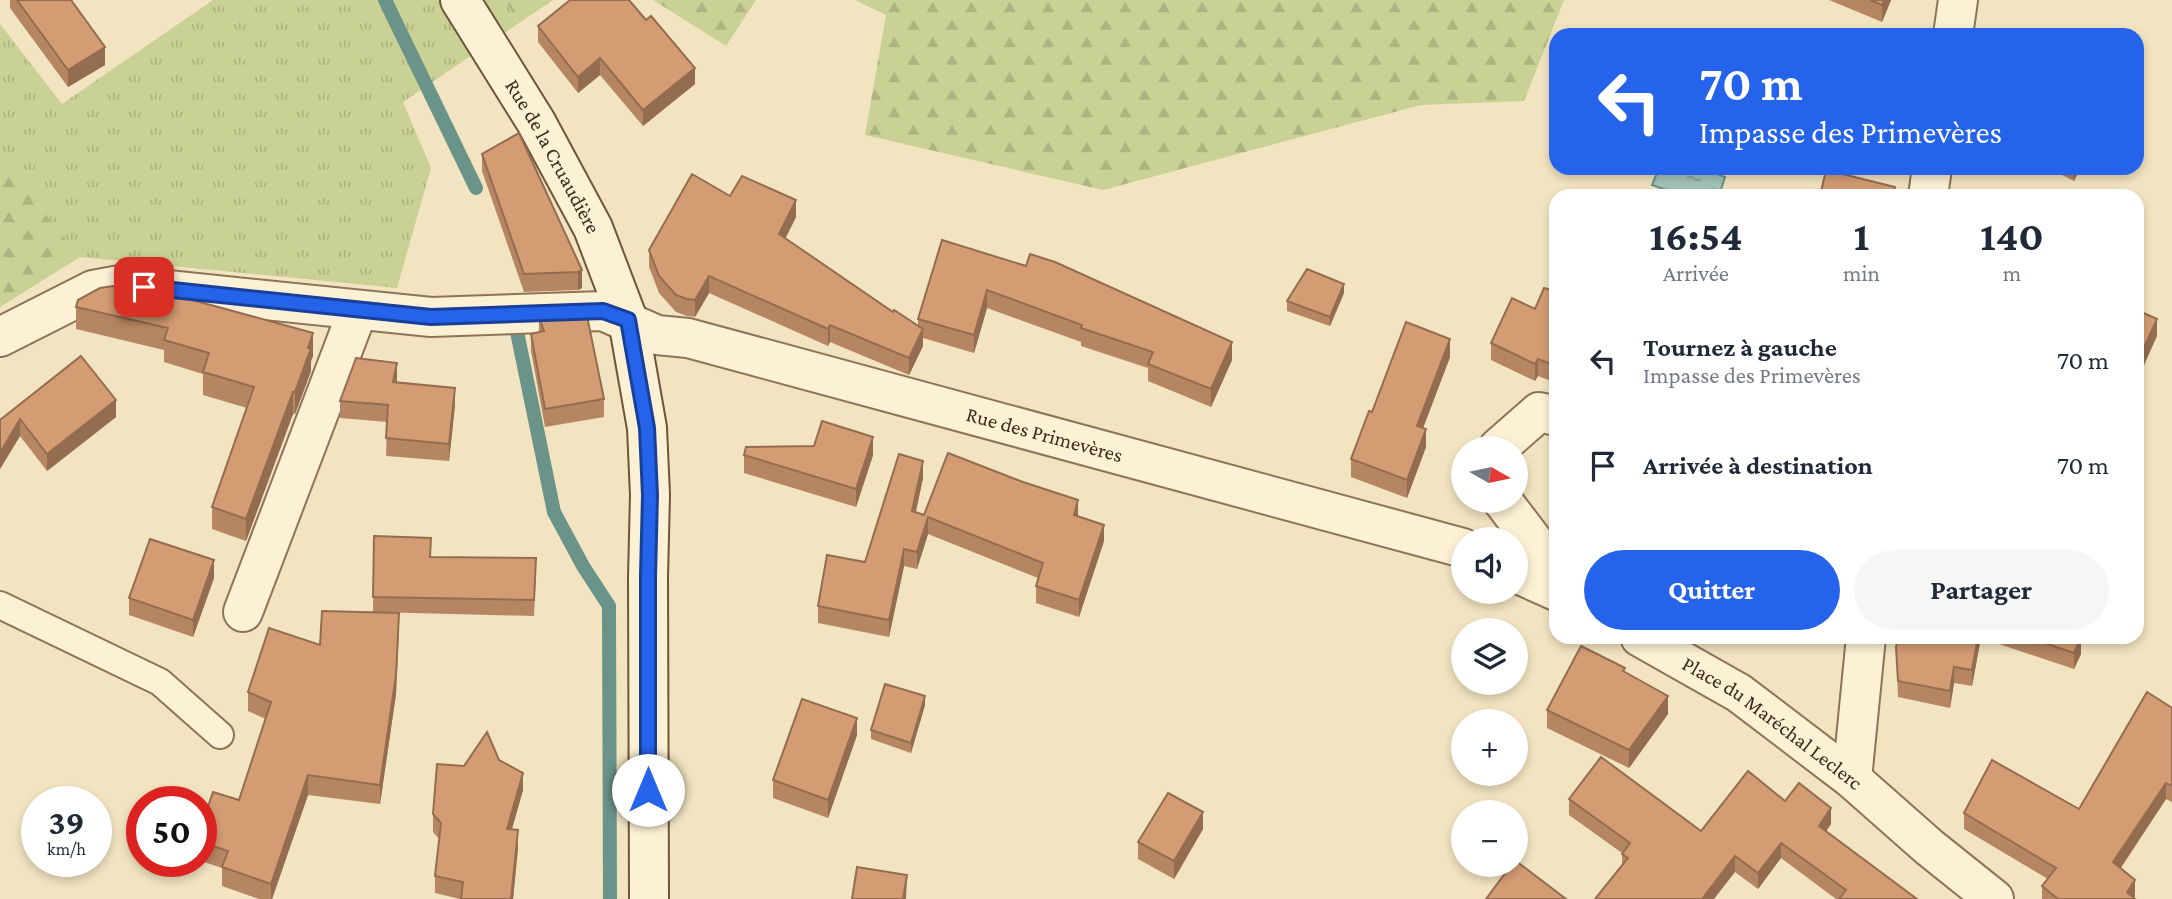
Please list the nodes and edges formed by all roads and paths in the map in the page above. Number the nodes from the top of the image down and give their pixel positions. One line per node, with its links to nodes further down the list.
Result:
1 (460, 0): 5 (street, Rue de la Cruaudière)
2 (1958, 0): 3 (street)
3 (1954, 28)
4 (358, 310): 5 (street, Rue des Primevères); 6 (street, Rue des Primevères); 15 (street)
5 (628, 320): 10 (street, Rue des Primevères); 20 (street, Rue de la Cruaudière)
6 (0, 337)
7 (1549, 414): 8 (street)
8 (1512, 436)
9 (1512, 513): 11 (street)
10 (1451, 545)
11 (1549, 562)
12 (1528, 579): 13 (street)
13 (1549, 589)
14 (0, 605): 18 (lane)
15 (243, 612)
16 (1652, 644): 19 (street, Place du Maréchal Leclerc)
17 (1865, 644): 19 (street, Place du Maréchal Leclerc)
18 (220, 735)
19 (1852, 779): 21 (street)
20 (649, 899)
21 (1994, 899)

